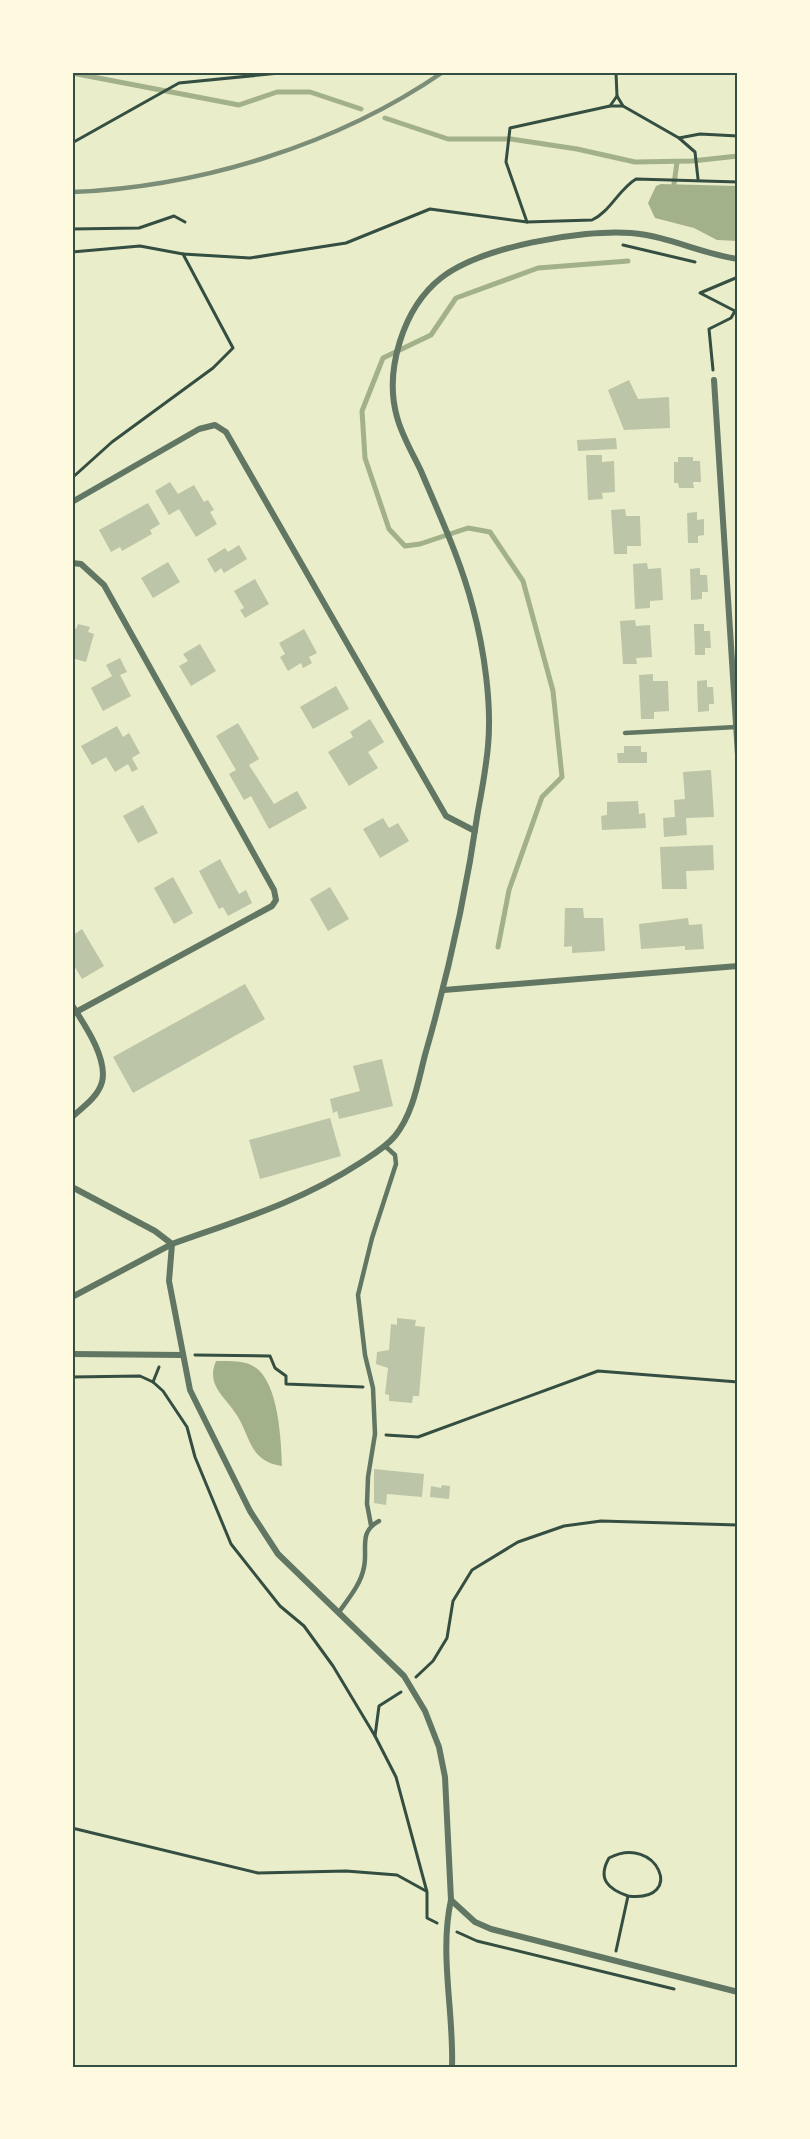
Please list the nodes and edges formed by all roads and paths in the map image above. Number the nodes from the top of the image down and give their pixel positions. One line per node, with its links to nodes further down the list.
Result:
1 (290, 72): 8 (path)
2 (621, 72): 3 (path)
3 (618, 96): 4 (path); 5 (path)
4 (610, 106): 5 (path); 13 (path)
5 (623, 106): 7 (path)
6 (738, 136): 7 (path)
7 (678, 138): 9 (path)
8 (72, 142)
9 (698, 179): 10 (path); 11 (path)
10 (738, 182)
11 (592, 220): 13 (path); 15 (path)
12 (185, 222): 14 (path)
13 (527, 222): 17 (path)
14 (72, 229)
15 (608, 234): 18 (street); 19 (path); 28 (street)
16 (72, 252): 17 (path)
17 (183, 254): 22 (path)
18 (738, 259)
19 (698, 263)
20 (738, 277): 21 (path)
21 (714, 380): 25 (street)
22 (72, 478)
23 (72, 502): 28 (street)
24 (72, 563): 32 (street)
25 (736, 727): 26 (lane); 27 (street)
26 (625, 733)
27 (738, 755)
28 (476, 831): 30 (street)
29 (738, 966): 30 (street)
30 (444, 990): 34 (street)
31 (72, 1005): 32 (street)
32 (76, 1012): 33 (street)
33 (72, 1117)
34 (385, 1146): 36 (street); 44 (lane)
35 (72, 1186): 36 (street)
36 (172, 1244): 37 (street); 39 (street)
37 (72, 1297)
38 (72, 1354): 40 (street)
39 (183, 1355): 40 (street); 44 (path); 49 (street)
40 (163, 1356): 42 (path)
41 (72, 1377): 42 (path)
42 (153, 1382): 51 (path)
43 (738, 1382): 45 (path)
44 (373, 1388): 45 (lane)
45 (375, 1434): 47 (lane)
46 (379, 1521): 47 (lane)
47 (371, 1525): 49 (lane)
48 (738, 1525): 50 (path)
49 (339, 1612): 50 (street)
50 (409, 1684): 51 (path); 54 (street)
51 (375, 1736): 52 (path)
52 (72, 1828)
53 (628, 1896): 53 (path); 55 (path)
54 (451, 1900): 55 (street); 57 (street)
55 (614, 1962): 56 (street)
56 (738, 1992)
57 (452, 2067)

